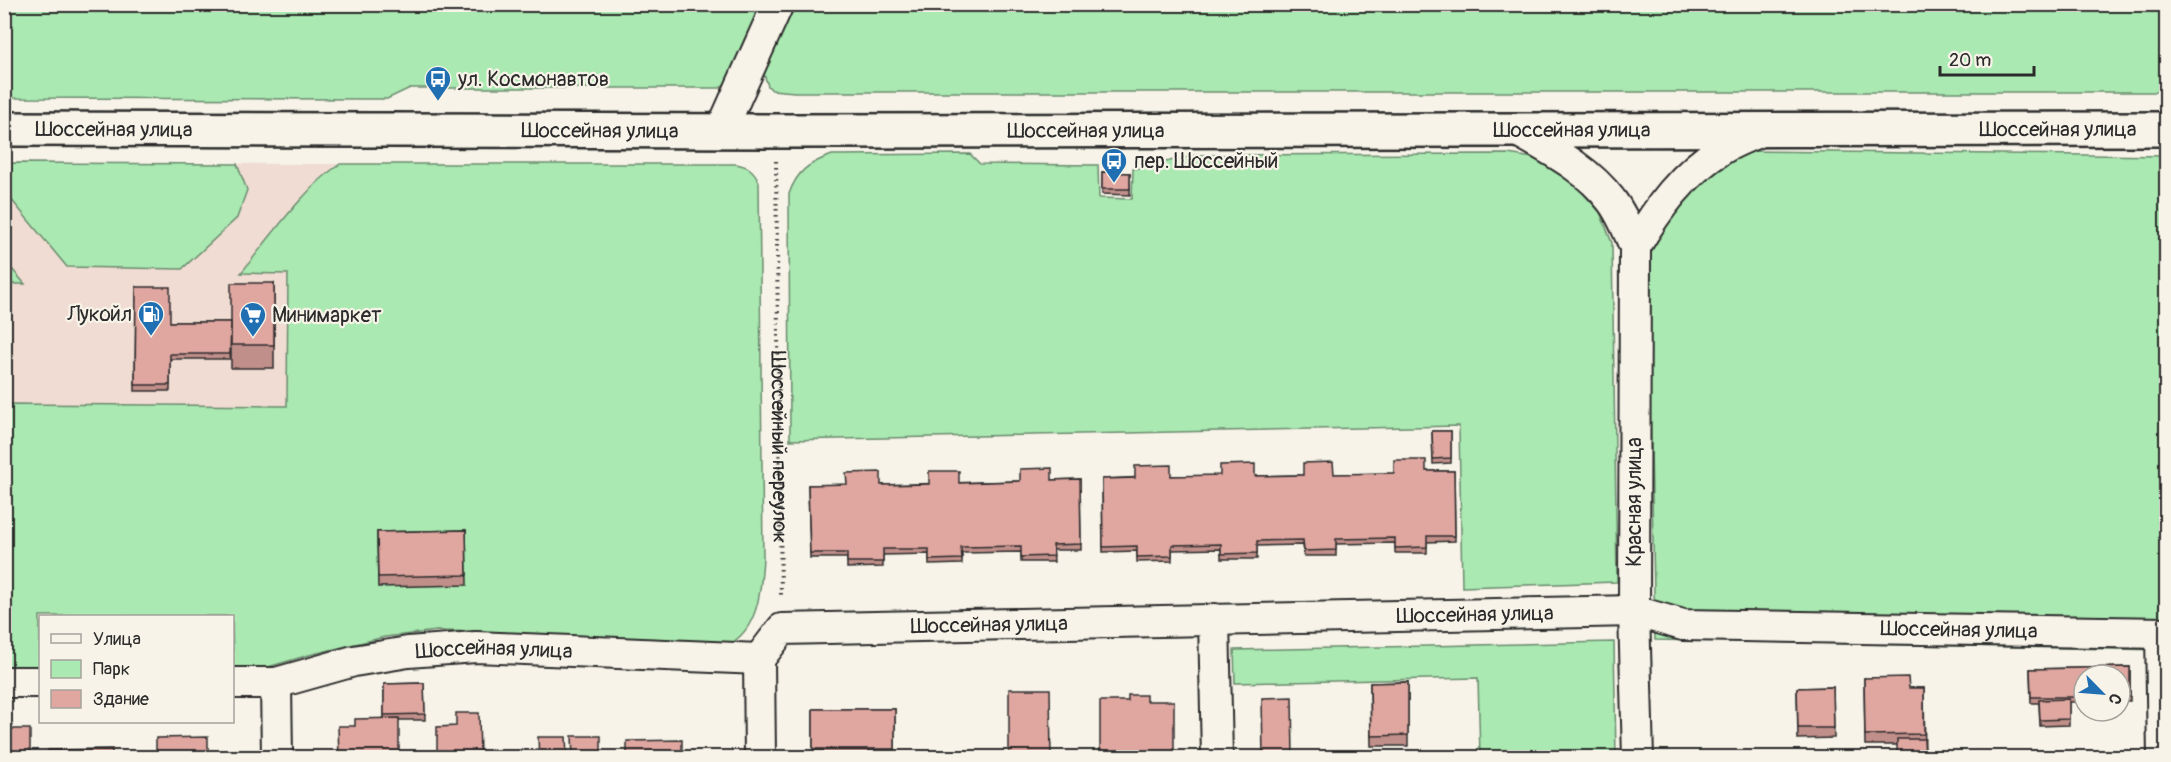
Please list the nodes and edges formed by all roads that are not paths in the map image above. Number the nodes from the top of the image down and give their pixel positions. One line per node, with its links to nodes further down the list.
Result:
1 (778, 4): 6 (street)
2 (4, 129): 6 (main road, Шоссейная улица)
3 (1764, 129): 4 (main road, Шоссейная улица); 5 (main road, Шоссейная улица); 7 (street)
4 (2166, 129)
5 (1516, 130): 6 (main road, Шоссейная улица); 7 (street)
6 (721, 131)
7 (1635, 247): 8 (street, Красная улица)
8 (1634, 611): 9 (street, Шоссейная улица); 10 (street, Шоссейная улица); 19 (street, Красная улица)
9 (1214, 620): 11 (street, Шоссейная улица); 18 (street)
10 (2164, 633): 20 (street)
11 (759, 659): 15 (street, Шоссейная улица); 17 (street)
12 (4, 682): 13 (street)
13 (39, 682)
14 (234, 683): 15 (street, Шоссейная улица)
15 (276, 683): 16 (street)
16 (277, 758)
17 (760, 758)
18 (1217, 758)
19 (1638, 758)
20 (2163, 758)

